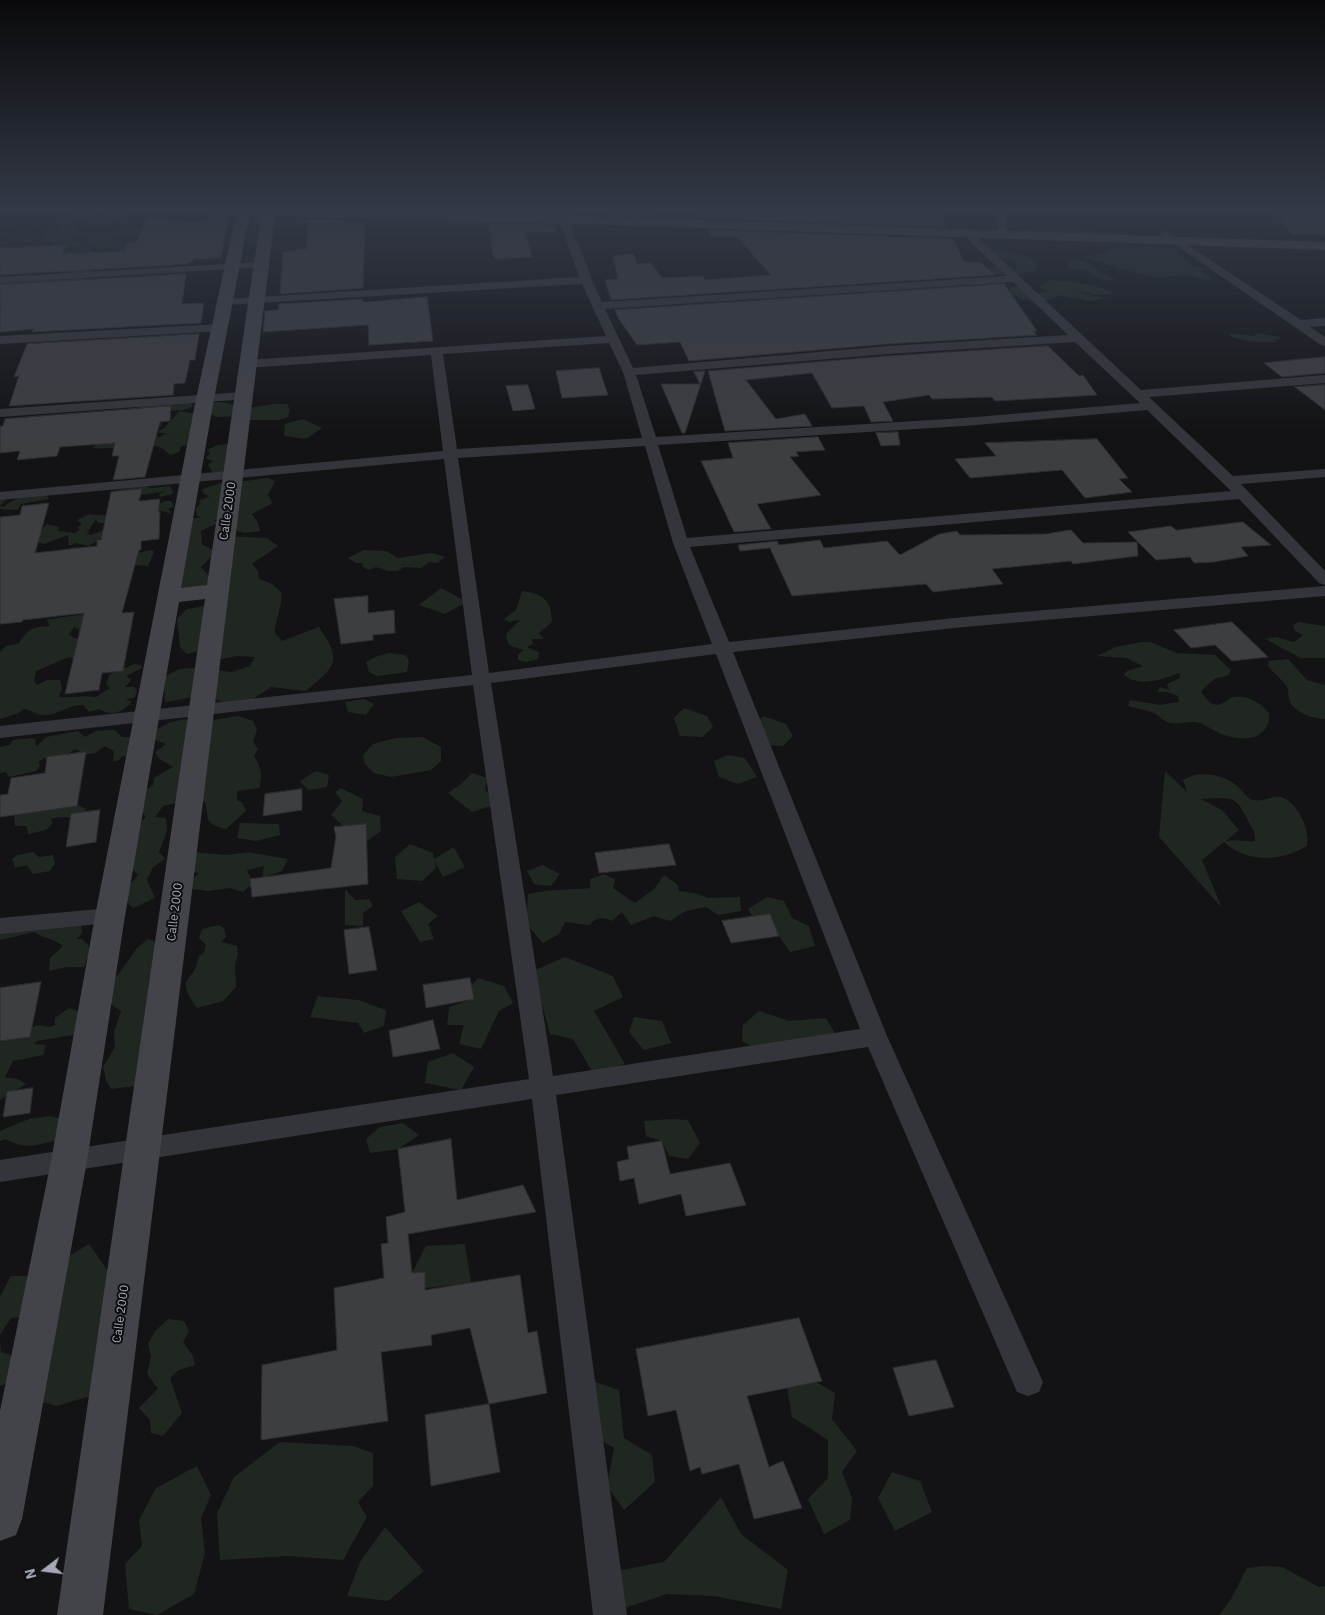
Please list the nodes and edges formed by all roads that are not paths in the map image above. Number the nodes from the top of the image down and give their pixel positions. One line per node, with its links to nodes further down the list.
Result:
1 (236, 285): 10 (street, Calle 2000)
2 (252, 285): 8 (street, Calle 2000)
3 (497, 285): 8 (street)
4 (588, 285): 9 (street)
5 (917, 285): 9 (street)
6 (1022, 285): 13 (street)
7 (1242, 285): 12 (street)
8 (256, 300): 10 (street); 18 (street, Calle 2000)
9 (598, 306): 14 (street)
10 (222, 315): 15 (street); 23 (street, Calle 2000)
11 (1325, 322): 12 (street)
12 (1300, 324): 16 (street)
13 (1078, 338): 19 (street); 21 (street)
14 (613, 339): 17 (street); 19 (street)
15 (0, 340)
16 (1325, 342)
17 (437, 352): 18 (street); 27 (street)
18 (247, 364): 22 (street, Calle 2000)
19 (629, 372): 26 (street)
20 (1325, 379): 21 (street)
21 (1138, 394): 24 (street)
22 (243, 396): 23 (street); 28 (street, Calle 2000)
23 (205, 399): 25 (street); 30 (street, Calle 2000)
24 (1150, 406): 26 (street); 31 (street)
25 (0, 413)
26 (650, 441): 27 (street); 34 (street)
27 (451, 454): 28 (street); 40 (street)
28 (233, 473): 30 (street); 36 (street, Calle 2000)
29 (1325, 473): 31 (street)
30 (192, 477): 33 (street); 38 (street, Calle 2000)
31 (1230, 481): 32 (street)
32 (1243, 494): 34 (street); 35 (street)
33 (0, 496)
34 (681, 544): 39 (street)
35 (1325, 580)
36 (217, 591): 38 (street); 41 (street, Calle 2000)
37 (1325, 591): 39 (street)
38 (170, 596): 42 (street, Calle 2000)
39 (724, 648): 40 (street); 46 (street)
40 (482, 680): 41 (street); 47 (street)
41 (201, 710): 42 (street); 48 (street, Calle 2000)
42 (147, 717): 43 (street); 44 (street, Calle 2000)
43 (0, 732)
44 (110, 916): 45 (street); 49 (street, Calle 2000)
45 (0, 926)
46 (875, 1036): 47 (street); 51 (street)
47 (543, 1089): 48 (street); 54 (street)
48 (143, 1149): 49 (street); 53 (street, Calle 2000)
49 (69, 1161): 50 (street); 52 (street, Calle 2000)
50 (0, 1171)
51 (1028, 1382)
52 (0, 1519)
53 (80, 1615)
54 (610, 1615)

